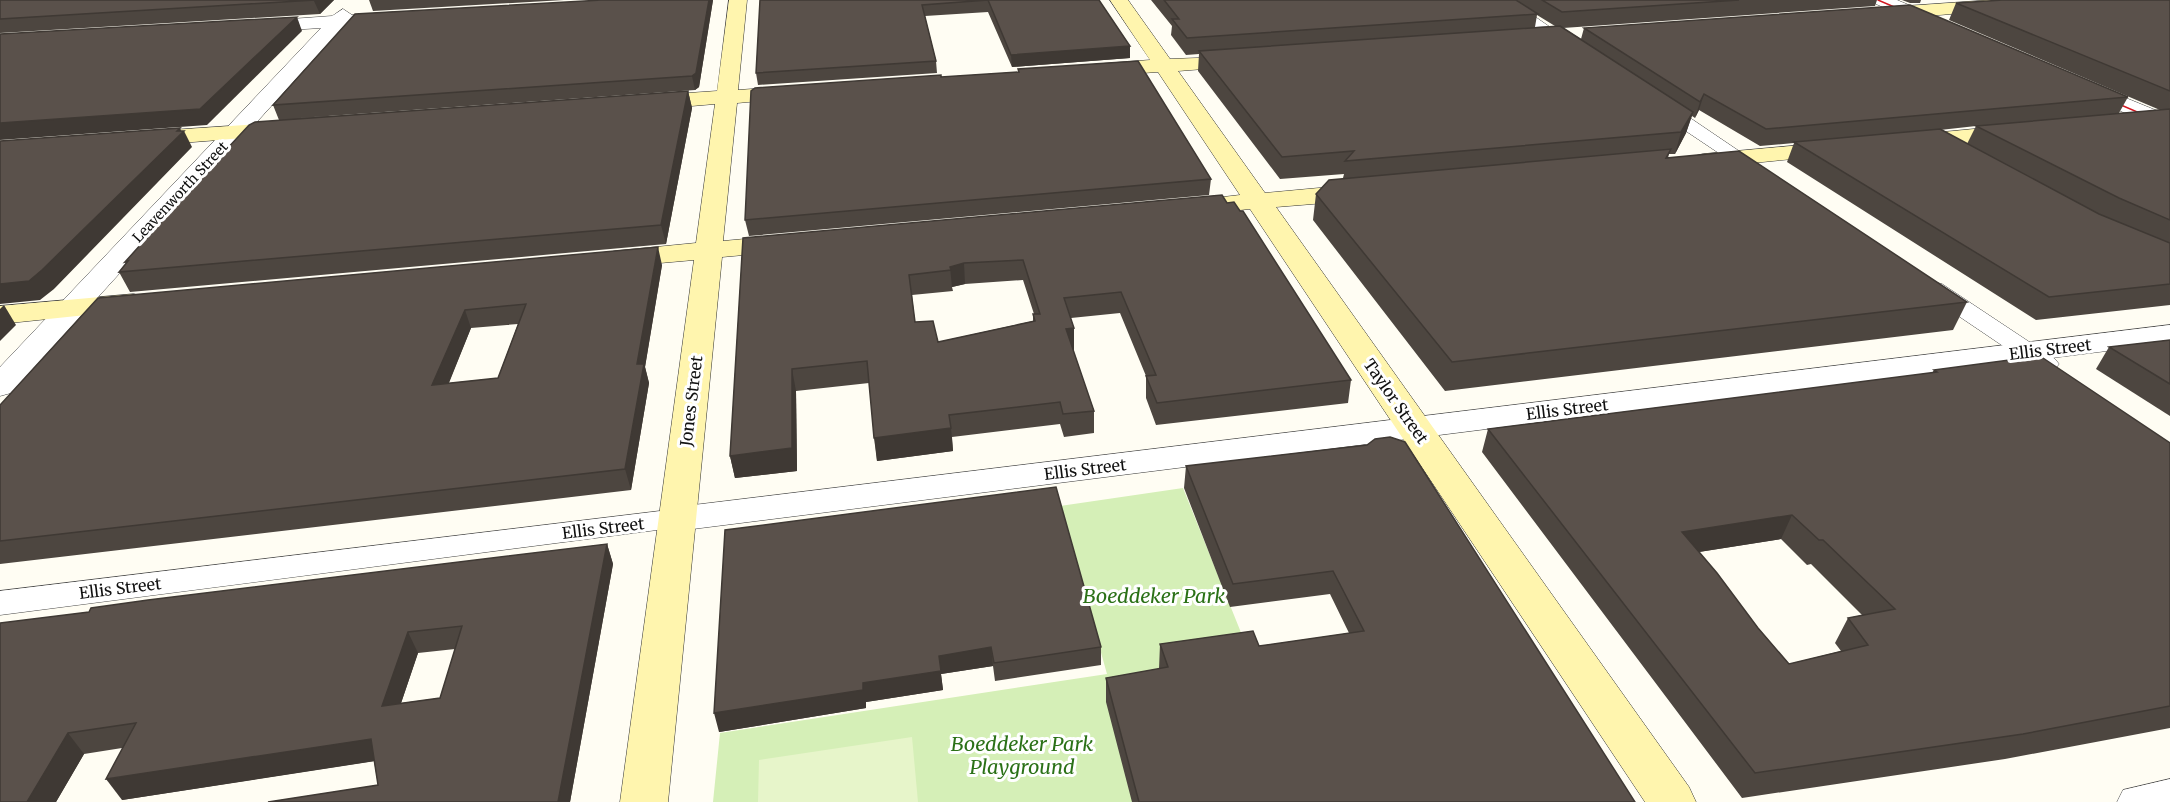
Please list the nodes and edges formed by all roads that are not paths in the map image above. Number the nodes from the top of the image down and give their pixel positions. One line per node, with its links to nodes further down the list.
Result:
1 (357, 0): 10 (street, Leavenworth Street)
2 (738, 0): 23 (main road, Jones Street)
3 (1119, 0): 18 (main road, Taylor Street)
4 (1501, 0): 14 (street)
5 (1882, 0): 7 (street)
6 (2062, 0): 7 (main road)
7 (1909, 12): 8 (main road); 12 (street)
8 (1863, 15)
9 (413, 17): 10 (street)
10 (338, 21): 11 (street); 29 (street, Leavenworth Street)
11 (240, 27)
12 (1958, 33)
13 (1590, 35): 14 (main road)
14 (1557, 37): 15 (main road); 16 (street)
15 (1523, 40)
16 (1587, 58)
17 (1260, 59): 18 (main road)
18 (1164, 66): 19 (main road); 39 (main road, Taylor Street)
19 (1081, 72)
20 (2068, 80): 25 (street)
21 (815, 91): 23 (main road)
22 (1641, 94): 34 (street)
23 (727, 97): 24 (main road); 42 (main road, Jones Street)
24 (620, 105)
25 (2166, 120): 26 (main road)
26 (2110, 123)
27 (305, 127): 29 (main road)
28 (2041, 130): 30 (main road)
29 (235, 132): 31 (main road); 46 (street, Leavenworth Street)
30 (1935, 140): 32 (main road); 36 (street)
31 (114, 141)
32 (1886, 144)
33 (1855, 147): 34 (main road)
34 (1738, 158): 35 (main road); 37 (street)
35 (1685, 162)
36 (1976, 162)
37 (1773, 182)
38 (1383, 190): 39 (main road)
39 (1258, 201): 40 (main road); 52 (main road, Taylor Street)
40 (1167, 209)
41 (818, 240): 42 (main road)
42 (708, 250): 43 (main road); 53 (main road, Jones Street)
43 (590, 261)
44 (1917, 278): 49 (street)
45 (156, 301): 46 (main road)
46 (72, 308): 47 (main road); 51 (street, Leavenworth Street)
47 (0, 315)
48 (2170, 334): 49 (street, Ellis Street)
49 (2028, 352): 50 (street); 52 (street, Ellis Street)
50 (2067, 377)
51 (0, 386)
52 (1414, 428): 53 (street, Ellis Street); 57 (main road, Taylor Street)
53 (677, 519): 54 (street, Ellis Street); 56 (main road, Jones Street)
54 (0, 603)
55 (2170, 796): 58 (street)
56 (644, 802)
57 (1672, 802)
58 (2137, 802)

